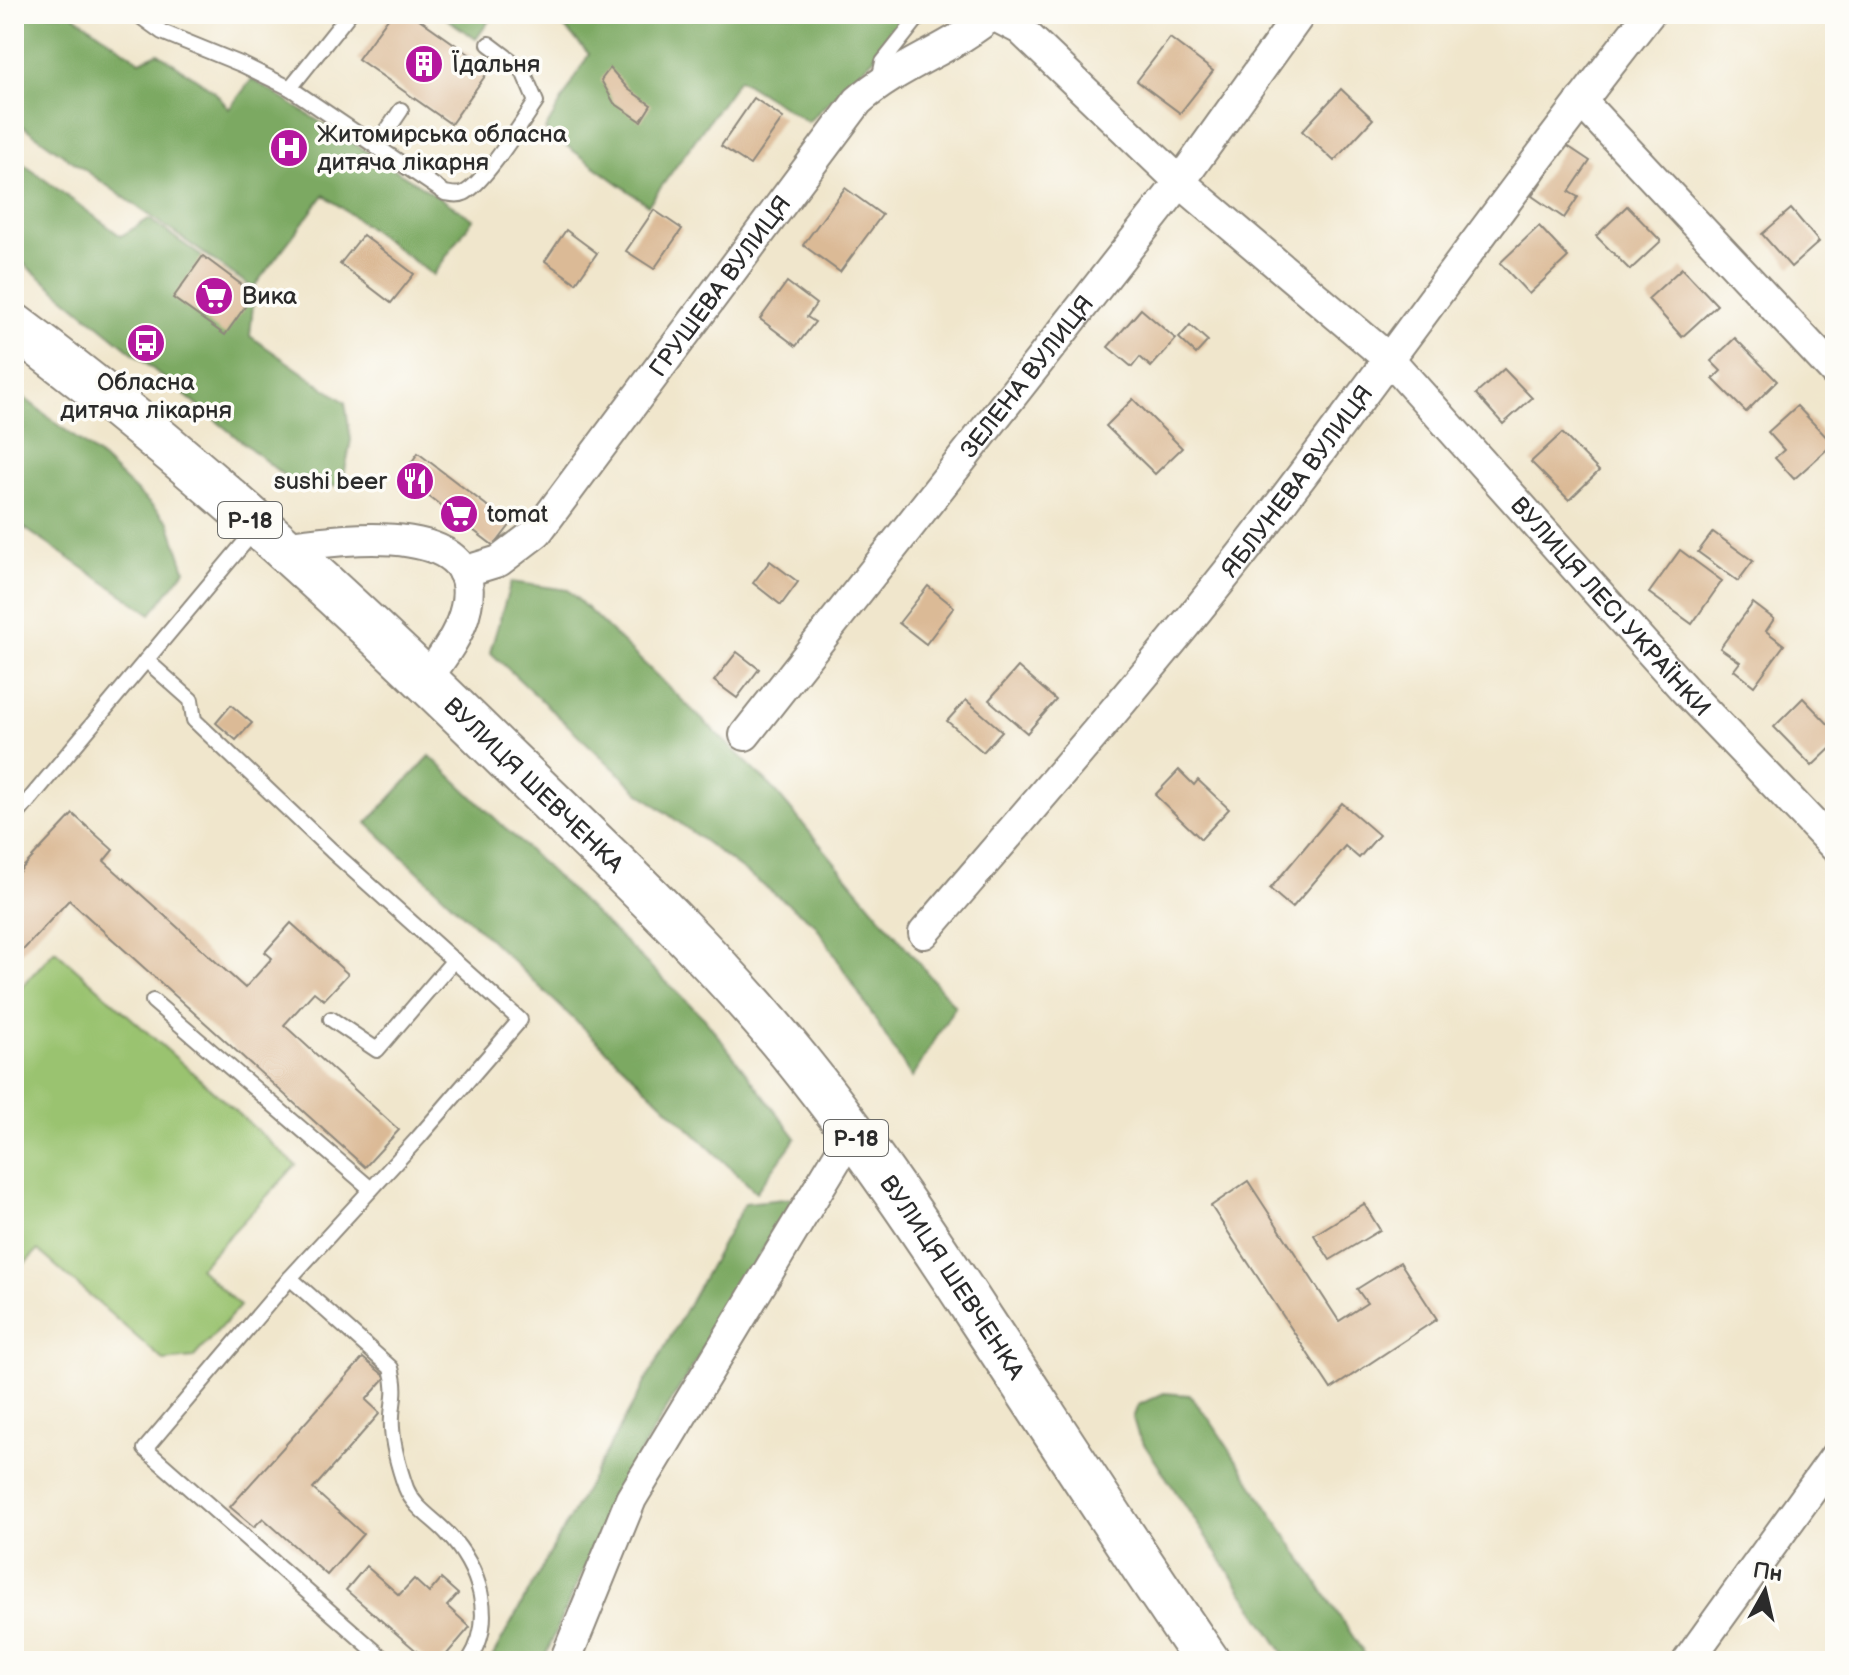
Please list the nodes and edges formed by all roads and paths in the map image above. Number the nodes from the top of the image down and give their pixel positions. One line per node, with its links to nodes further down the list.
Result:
1 (137, 14): 9 (lane)
2 (349, 14): 9 (lane)
3 (921, 14): 8 (lane)
4 (993, 14): 8 (street, ГРУШЕВА ВУЛИЦЯ); 13 (street, ВУЛИЦЯ ЛЕСІ УКРАЇНКИ)
5 (1300, 14): 13 (street, ЗЕЛЕНА ВУЛИЦЯ)
6 (1649, 14): 10 (street, ЯБЛУНЕВА ВУЛИЦЯ)
7 (489, 44): 12 (lane)
8 (879, 82): 18 (street, ГРУШЕВА ВУЛИЦЯ)
9 (290, 88): 12 (lane)
10 (1581, 101): 15 (street, ЯБЛУНЕВА ВУЛИЦЯ); 16 (street)
11 (401, 110): 12 (lane)
12 (376, 147)
13 (1180, 182): 15 (street, ВУЛИЦЯ ЛЕСІ УКРАЇНКИ); 21 (street, ЗЕЛЕНА ВУЛИЦЯ)
14 (14, 326): 17 (main road, Р-18)
15 (1390, 360): 23 (street, ВУЛИЦЯ ЛЕСІ УКРАЇНКИ); 24 (street, ЯБЛУНЕВА ВУЛИЦЯ)
16 (1835, 372)
17 (270, 537): 18 (street); 19 (lane); 20 (main road, Р-18)
18 (463, 572): 20 (street)
19 (146, 660): 22 (lane); 25 (lane)
20 (426, 680): 28 (main road, ВУЛИЦЯ ШЕВЧЕНКА / Р-18)
21 (745, 735)
22 (14, 818)
23 (1835, 847)
24 (924, 933)
25 (454, 960): 27 (lane); 29 (lane)
26 (153, 1001): 29 (lane)
27 (331, 1019)
28 (852, 1133): 35 (street); 36 (main road, ВУЛИЦЯ ШЕВЧЕНКА / Р-18)
29 (371, 1189): 30 (lane)
30 (290, 1278): 33 (lane); 34 (lane)
31 (1835, 1457): 32 (street)
32 (1695, 1659)
33 (386, 1661)
34 (469, 1661)
35 (565, 1661)
36 (1207, 1661)

